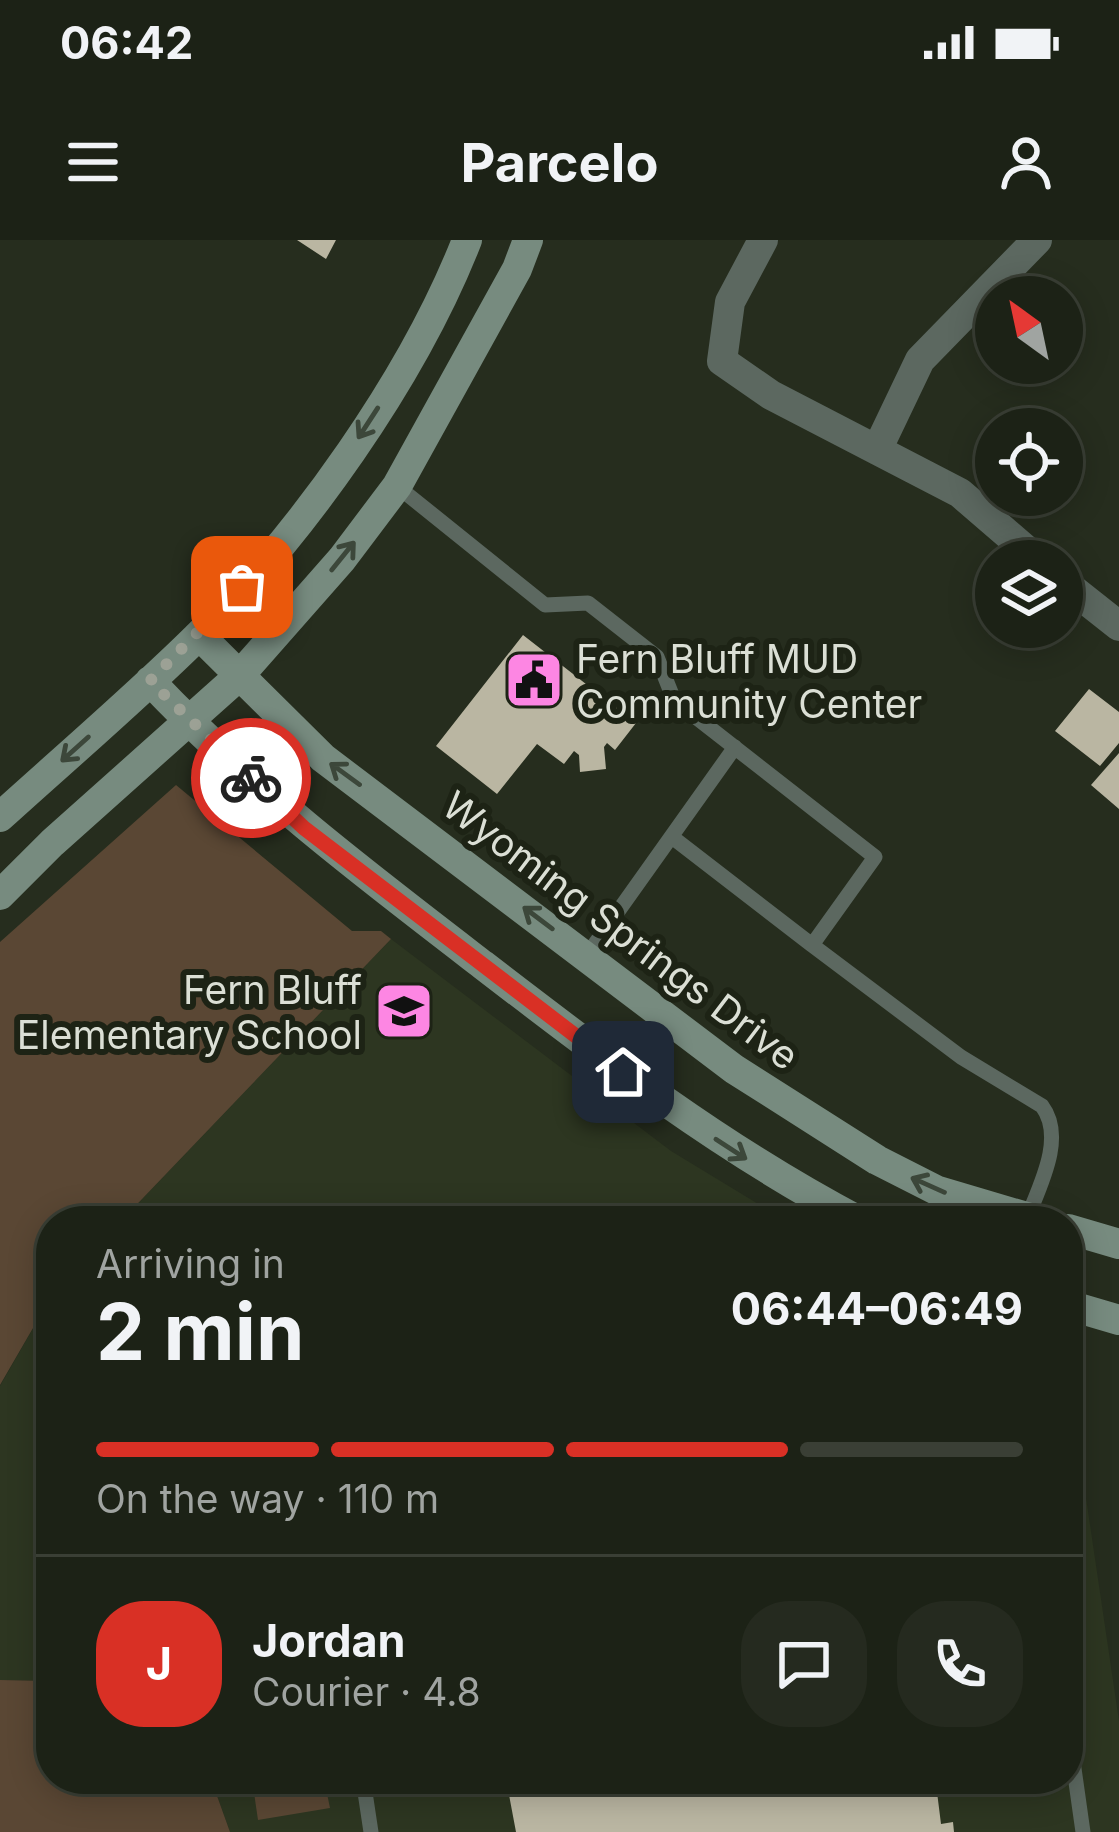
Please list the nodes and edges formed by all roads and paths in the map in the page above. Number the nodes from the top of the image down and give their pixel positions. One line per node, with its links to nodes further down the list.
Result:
1 (467, 240): 10 (street, one-way to 10)
2 (528, 240): 6 (street)
3 (763, 240): 5 (street)
4 (1037, 240): 5 (street)
5 (877, 450): 7 (street)
6 (397, 486): 11 (street, one-way to 6); 14 (lane)
7 (1015, 540)
8 (1083, 598): 9 (street)
9 (1119, 626)
10 (199, 635): 11 (street, Wyoming Springs Drive); 12 (street)
11 (239, 676): 13 (street); 19 (street, Wyoming Springs Drive, one-way to 11)
12 (150, 681): 13 (street); 15 (street, one-way to 15)
13 (188, 721): 17 (street); 20 (street, one-way to 20)
14 (735, 747): 16 (lane); 18 (lane)
15 (0, 817)
16 (672, 837): 18 (lane); 19 (lane)
17 (0, 895)
18 (812, 945): 22 (lane)
19 (586, 955): 21 (street, Wyoming Springs Drive, one-way to 19)
20 (830, 1206)
21 (986, 1206)
22 (1035, 1206)
23 (1083, 1233): 24 (street)
24 (1119, 1244)
25 (1083, 1309): 26 (street)
26 (1119, 1320)
27 (365, 1794): 29 (lane)
28 (1078, 1794): 30 (lane)
29 (371, 1832)
30 (1083, 1832)

